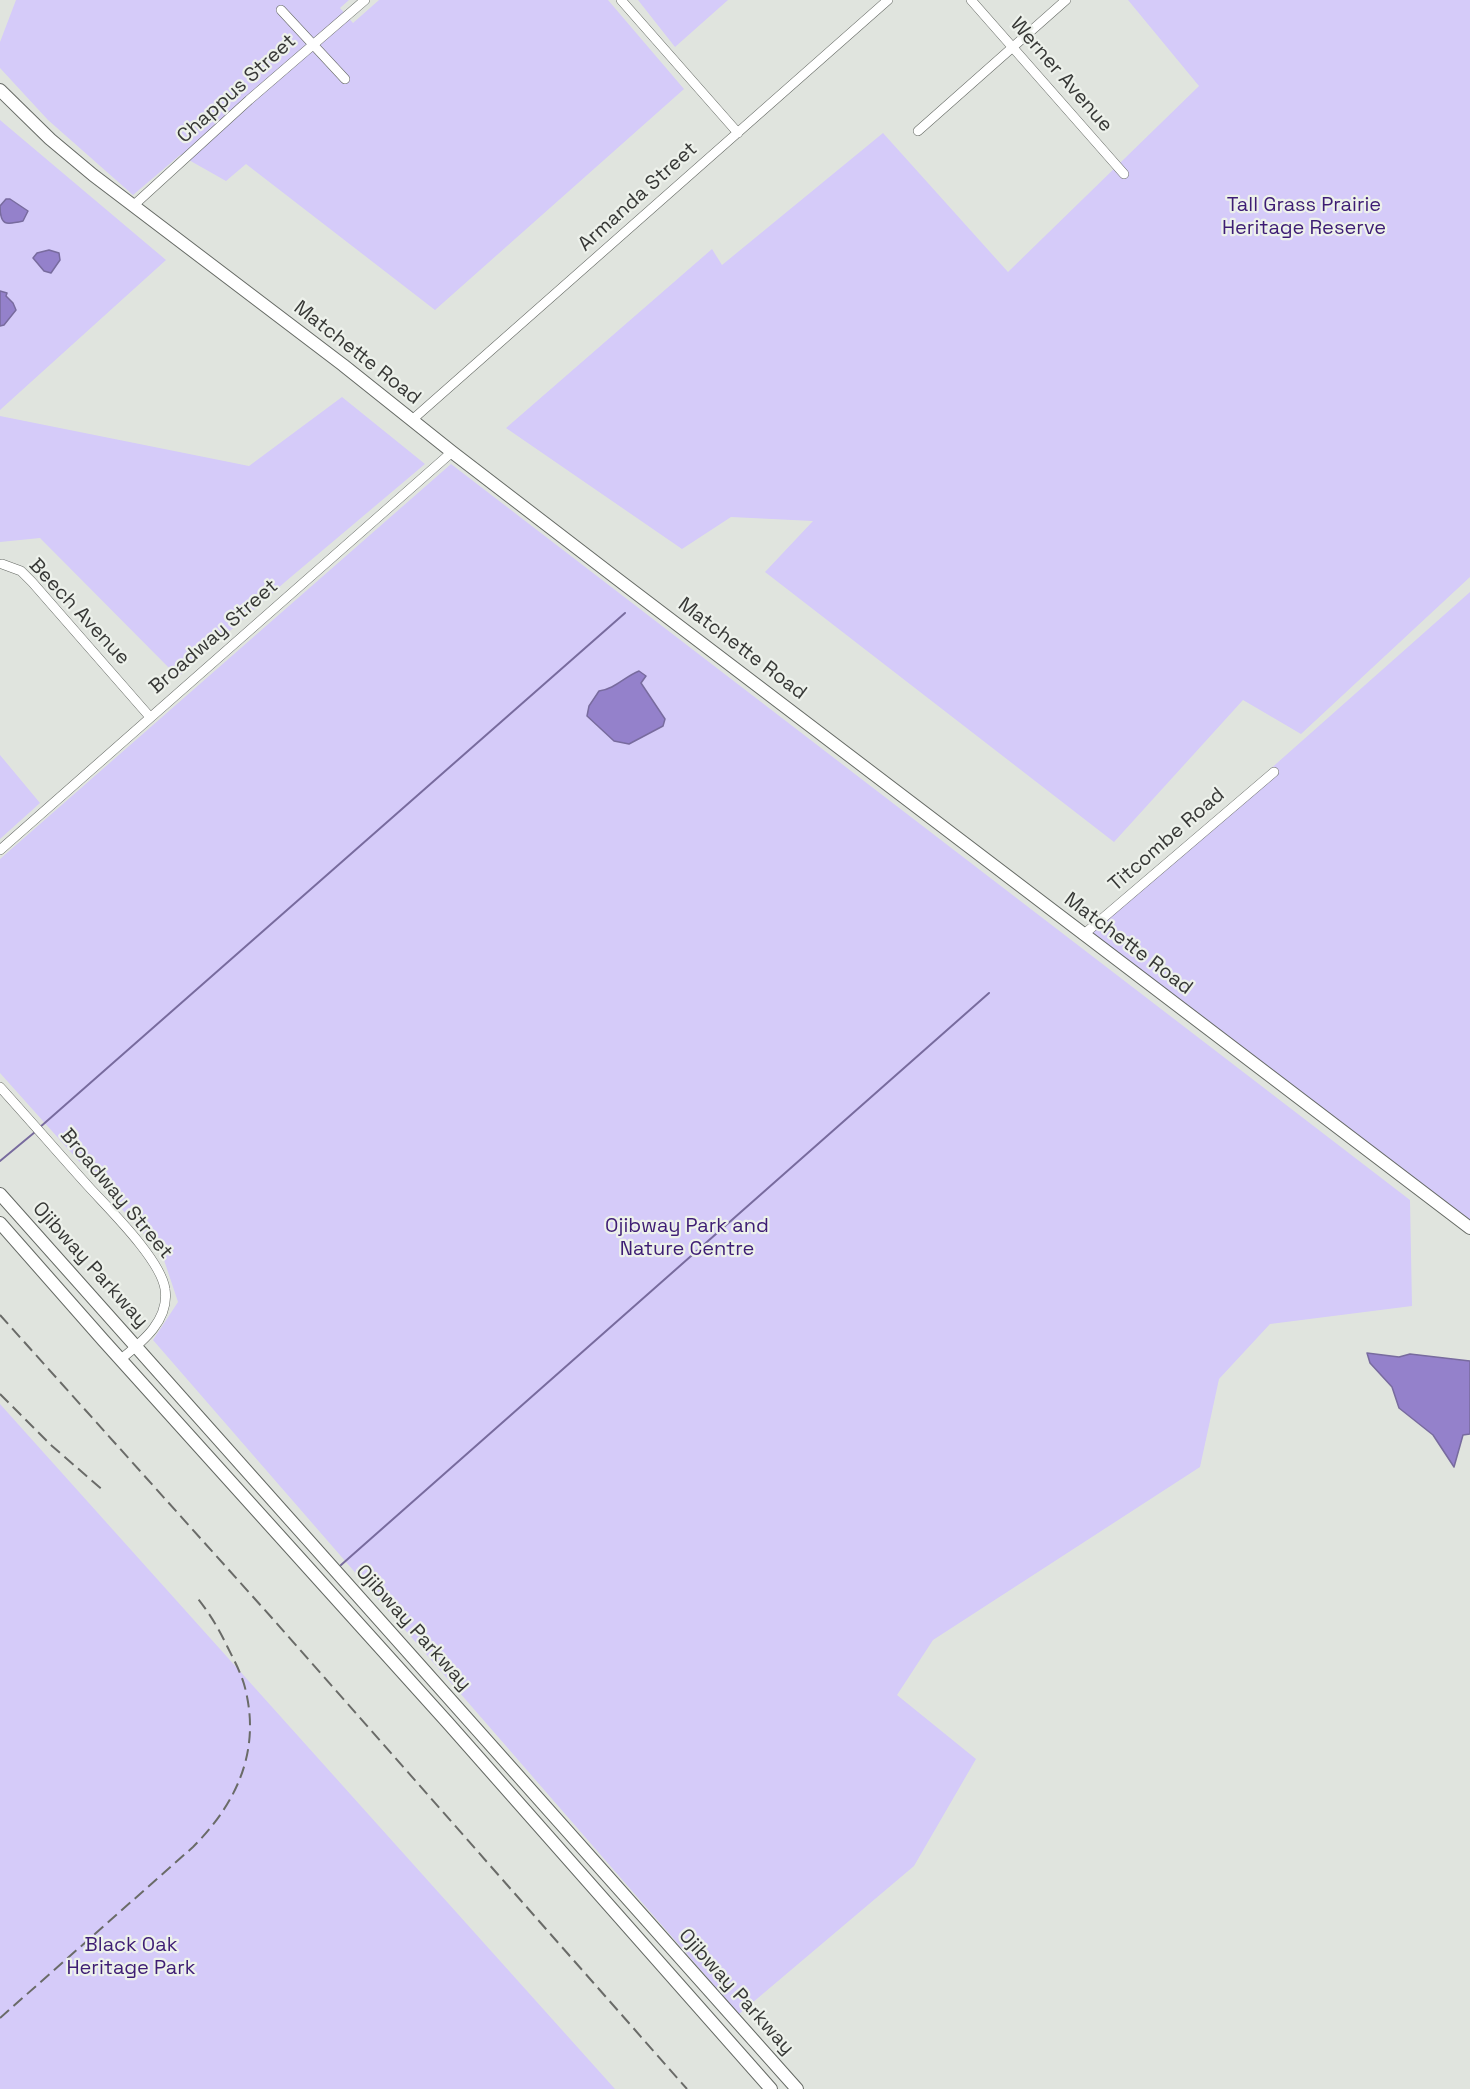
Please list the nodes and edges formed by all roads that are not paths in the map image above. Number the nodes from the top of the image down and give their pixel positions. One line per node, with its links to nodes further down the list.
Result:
1 (365, 0): 7 (street, Chappus Street)
2 (621, 0): 12 (street)
3 (888, 0): 12 (street, Armanda Street)
4 (971, 0): 8 (street, Werner Avenue)
5 (1066, 0): 8 (street)
6 (281, 10): 7 (street)
7 (313, 45): 9 (street); 14 (street, Chappus Street)
8 (1013, 47): 11 (street); 13 (street, Werner Avenue)
9 (345, 79)
10 (0, 90): 14 (main road, Matchette Road)
11 (918, 131)
12 (738, 133): 15 (street, Armanda Street)
13 (1124, 174)
14 (134, 206): 15 (main road, Matchette Road)
15 (412, 420): 16 (main road, Matchette Road)
16 (452, 452): 18 (street, Broadway Street); 21 (main road, Matchette Road)
17 (2, 564): 18 (street, Beech Avenue)
18 (150, 717): 20 (street, Broadway Street)
19 (1274, 772): 21 (street, Titcombe Road)
20 (0, 850)
21 (1083, 935): 25 (main road, Matchette Road)
22 (0, 1087): 26 (street, Broadway Street)
23 (0, 1194): 26 (main road, Ojibway Parkway)
24 (0, 1223): 27 (main road, Ojibway Parkway)
25 (1470, 1228)
26 (136, 1346): 27 (street, Broadway Street); 29 (main road, Ojibway Parkway)
27 (121, 1359): 28 (main road, Ojibway Parkway)
28 (771, 2089)
29 (797, 2089)

